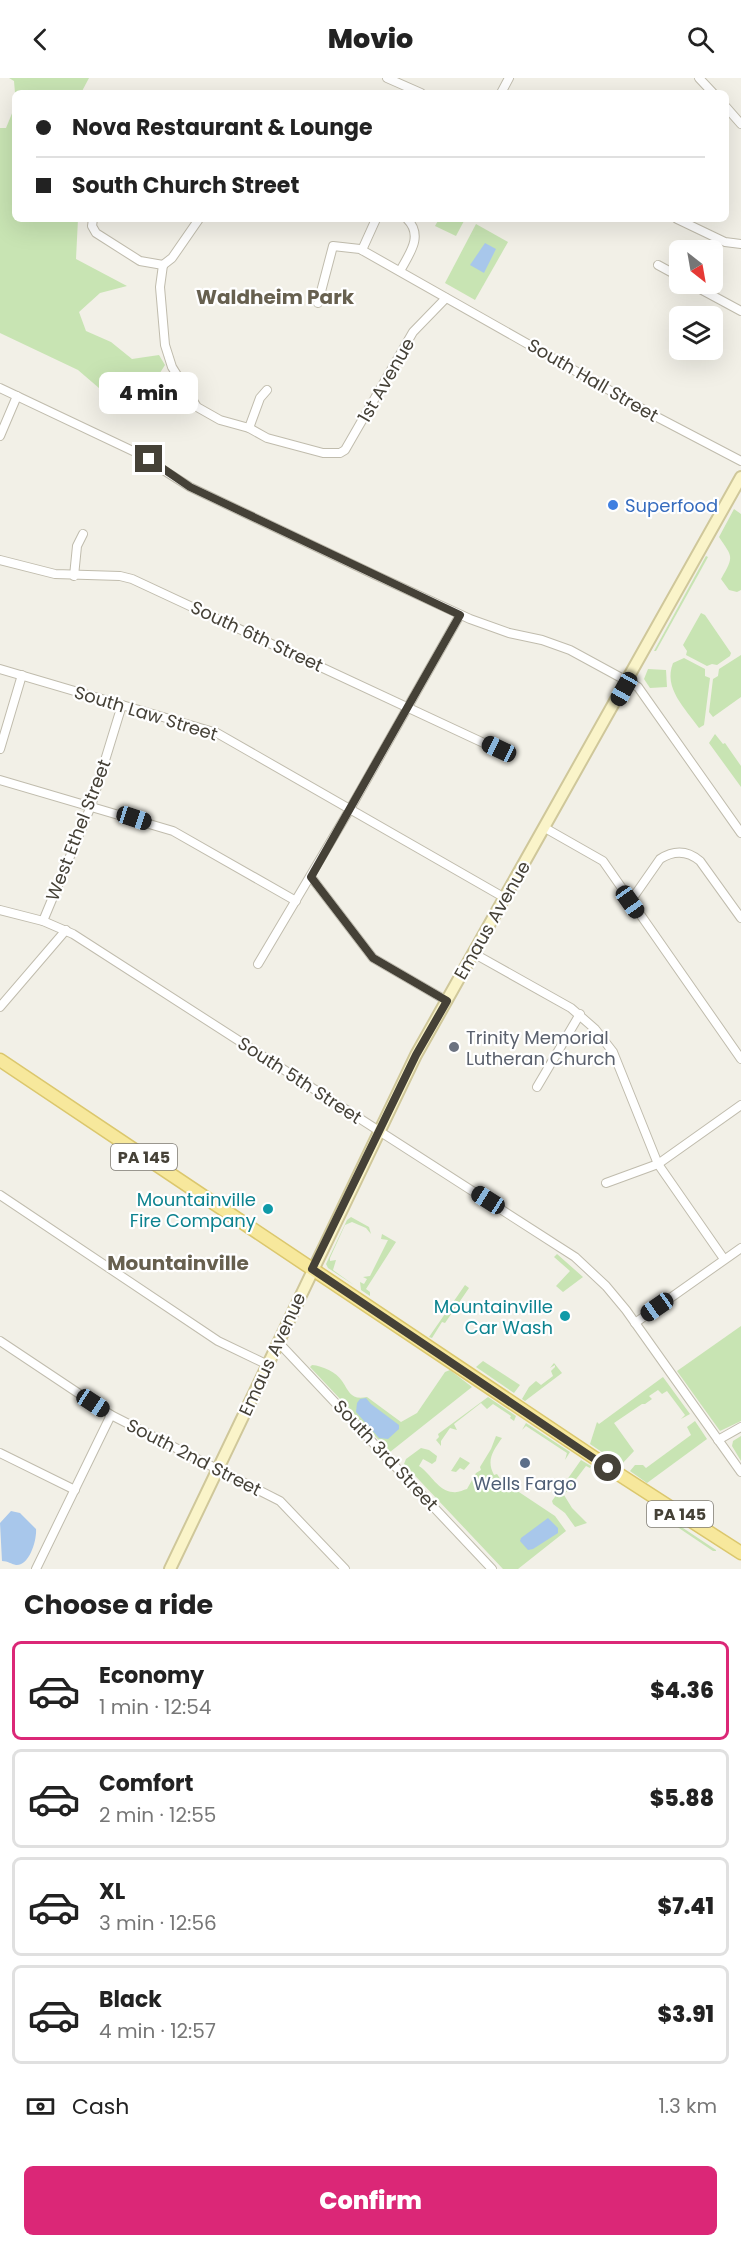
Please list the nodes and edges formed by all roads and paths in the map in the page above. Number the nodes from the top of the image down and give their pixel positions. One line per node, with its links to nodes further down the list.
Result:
1 (387, 78): 3 (street)
2 (699, 78): 4 (street)
3 (414, 90)
4 (710, 90)
5 (729, 110): 6 (street)
6 (741, 124)
7 (93, 222): 14 (street)
8 (197, 222): 14 (street)
9 (375, 222): 13 (street)
10 (411, 222): 16 (street)
11 (683, 222): 12 (street)
12 (741, 244)
13 (362, 250): 16 (street); 20 (street)
14 (163, 265): 25 (street)
15 (658, 265): 17 (street)
16 (400, 271): 19 (street)
17 (669, 271)
18 (710, 294): 21 (street)
19 (446, 298): 25 (street, 1st Avenue); 27 (street, South Hall Street)
20 (318, 303)
21 (741, 311)
22 (0, 388): 24 (street)
23 (267, 390): 25 (street)
24 (17, 396): 26 (street); 32 (street)
25 (249, 428)
26 (0, 436)
27 (741, 461)
28 (741, 477): 35 (main road, Emaus Avenue)
29 (83, 534): 31 (street)
30 (0, 560): 31 (street, South 6th Street)
31 (74, 576): 37 (street, South 6th Street)
32 (460, 615): 35 (street); 37 (street)
33 (0, 669): 34 (street, South Law Street)
34 (22, 675): 36 (street, South Law Street); 38 (street)
35 (628, 682): 43 (main road, Emaus Avenue); 44 (street)
36 (122, 705): 41 (street, West Ethel Street); 42 (street, South Law Street)
37 (407, 707): 39 (street, South 6th Street); 42 (street)
38 (0, 749)
39 (503, 752)
40 (0, 780): 41 (street)
41 (92, 806): 47 (street); 51 (street, West Ethel Street)
42 (350, 809): 45 (street); 46 (street, South Law Street)
43 (545, 828): 46 (main road, Emaus Avenue); 48 (street)
44 (741, 833)
45 (311, 877): 47 (street); 55 (street)
46 (505, 898): 53 (main road, Emaus Avenue)
47 (296, 901): 54 (street)
48 (630, 902): 50 (street); 58 (street)
49 (0, 910): 51 (street, South 5th Street)
50 (741, 918)
51 (43, 921): 52 (street, South 5th Street)
52 (66, 930): 56 (street); 62 (street, South 5th Street)
53 (473, 953): 55 (main road, Emaus Avenue); 57 (street)
54 (258, 964)
55 (447, 1001): 62 (main road, Emaus Avenue)
56 (0, 1007)
57 (580, 1014): 60 (street); 63 (street)
58 (741, 1059)
59 (0, 1060): 68 (main road, PA 145)
60 (537, 1087)
61 (741, 1105): 63 (street)
62 (380, 1131): 68 (main road, Emaus Avenue); 69 (street, South 5th Street)
63 (658, 1164): 64 (street); 67 (street)
64 (606, 1183)
65 (0, 1195): 72 (street)
66 (741, 1248): 67 (street)
67 (724, 1259): 69 (street)
68 (312, 1269): 71 (main road, Emaus Avenue); 80 (main road, PA 145)
69 (635, 1323): 75 (street, South 5th Street)
70 (0, 1341): 73 (street, South 2nd Street)
71 (278, 1342): 72 (main road, Emaus Avenue); 84 (street, South 3rd Street)
72 (268, 1365): 77 (main road, Emaus Avenue)
73 (111, 1415): 77 (street, South 2nd Street); 79 (street)
74 (741, 1427): 75 (street)
75 (718, 1440): 78 (street, South 5th Street)
76 (0, 1453): 79 (street)
77 (218, 1468): 82 (main road, Emaus Avenue); 83 (street, South 2nd Street)
78 (741, 1472)
79 (75, 1490): 81 (street)
80 (741, 1553)
81 (36, 1569)
82 (170, 1569)
83 (345, 1569)
84 (492, 1569)

